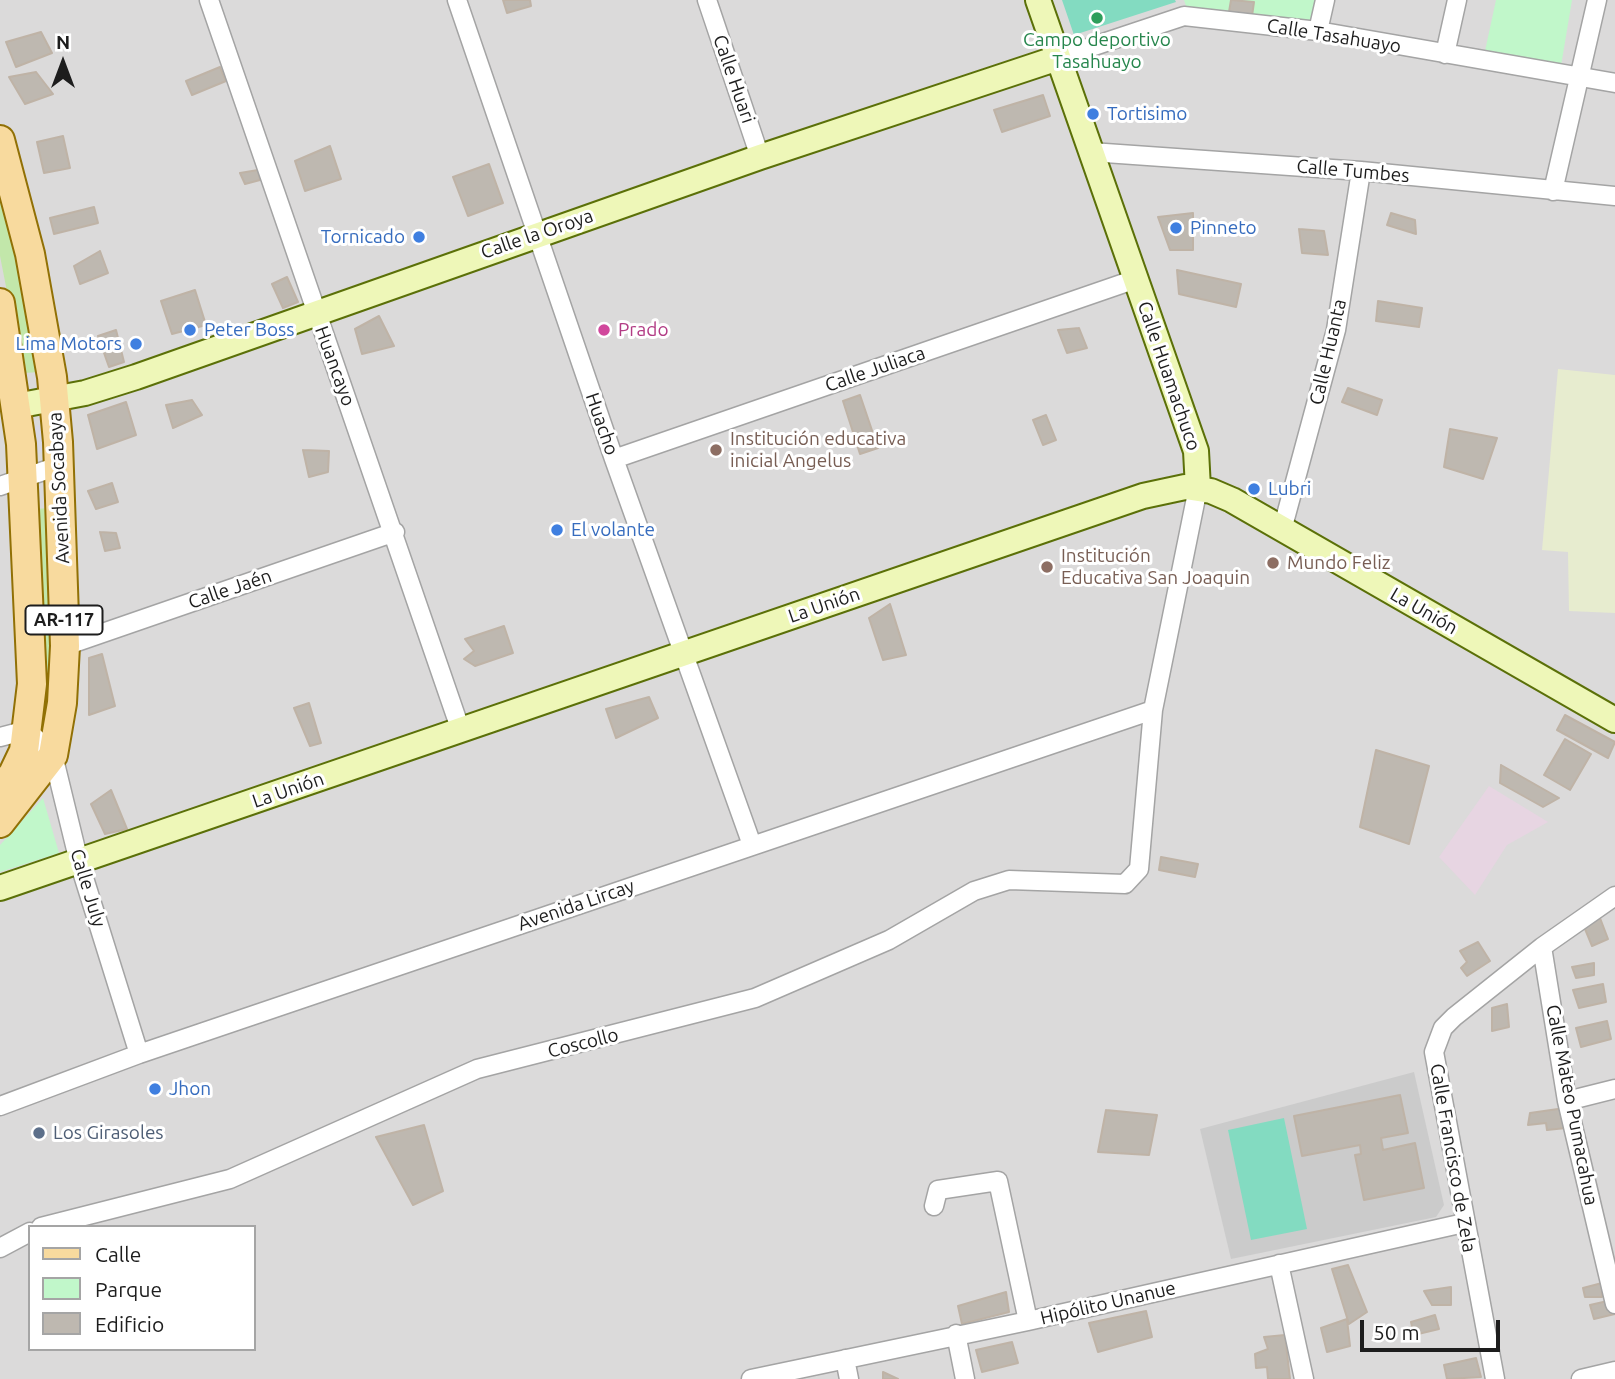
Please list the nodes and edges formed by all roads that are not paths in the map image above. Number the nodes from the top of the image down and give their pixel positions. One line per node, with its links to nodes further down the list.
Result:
1 (209, 0): 23 (street, Huancayo)
2 (457, 0): 20 (street, Huacho)
3 (707, 0): 16 (street, Calle Huari)
4 (1038, 0): 11 (main road, Calle Huamachuco)
5 (1325, 0): 9 (street)
6 (1457, 0): 10 (street)
7 (1597, 0): 12 (street)
8 (1181, 8): 9 (street, Calle Tasahuayo); 11 (street, Calle Tasahuayo)
9 (1318, 31): 10 (street, Calle Tasahuayo)
10 (1445, 54): 12 (street, Calle Tasahuayo)
11 (1058, 58): 15 (main road, Calle Huamachuco); 16 (main road, Calle la Oroya)
12 (1579, 78): 13 (street, Calle Tasahuayo); 18 (street)
13 (1615, 83)
14 (0, 140): 24 (main road, Avenida Socabaya / AR-117)
15 (1091, 152): 17 (street, Calle Tumbes); 21 (main road, Calle Huamachuco)
16 (760, 157): 20 (main road, Calle la Oroya)
17 (1361, 171): 18 (street, Calle Tumbes); 30 (street, Calle Huanta)
18 (1553, 191): 19 (street, Calle Tumbes)
19 (1615, 196)
20 (537, 235): 23 (main road, Calle la Oroya); 26 (street, Huacho)
21 (1136, 279): 26 (street, Calle Juliaca); 29 (main road, Calle Huamachuco)
22 (0, 303): 25 (main road, Avenida Socabaya / AR-117)
23 (316, 313): 24 (main road, Calle la Oroya); 31 (street, Huancayo)
24 (54, 399): 25 (main road, Calle la Oroya); 27 (main road, Avenida Socabaya / AR-117)
25 (16, 406): 28 (main road, Avenida Socabaya / AR-117)
26 (614, 459): 33 (street, Huacho)
27 (58, 466): 28 (street); 32 (main road, Avenida Socabaya / AR-117)
28 (12, 482): 37 (main road, Avenida Socabaya / AR-117)
29 (1198, 488): 30 (main road, La Unión); 33 (main road, La Unión); 34 (street, Calle Huamachuco)
30 (1282, 530): 35 (main road, La Unión)
31 (395, 533): 32 (street, Calle Jaén); 36 (street, Huancayo)
32 (65, 646): 38 (main road, Avenida Socabaya / AR-117)
33 (684, 652): 36 (main road, La Unión); 41 (street, Huacho)
34 (1153, 710): 41 (street, Avenida Lircay); 43 (street, Calle Huamachuco)
35 (1615, 720)
36 (461, 731): 42 (main road, La Unión)
37 (13, 733): 38 (street); 39 (main road, Avenida Socabaya / AR-117)
38 (53, 755): 40 (main road, Avenida Socabaya / AR-117); 42 (street, Calle July)
39 (0, 790)
40 (0, 823)
41 (752, 845): 47 (street, Avenida Lircay)
42 (79, 862): 44 (main road, La Unión); 47 (street, Calle July)
43 (1125, 884): 53 (street, Coscollo)
44 (0, 888)
45 (1615, 895): 46 (street, Calle Francisco de Zela)
46 (1542, 947): 49 (street, Calle Mateo Pumacahua); 52 (street, Calle Francisco de Zela)
47 (139, 1054): 50 (street, Avenida Lircay)
48 (1615, 1089): 49 (street)
49 (1567, 1101): 57 (street, Calle Mateo Pumacahua)
50 (0, 1105)
51 (934, 1206): 58 (street)
52 (1464, 1223): 56 (street, Hipólito Unanue); 66 (street, Calle Francisco de Zela)
53 (49, 1225)
54 (28, 1233): 55 (street)
55 (0, 1248)
56 (1279, 1264): 58 (street, Hipólito Unanue); 65 (street)
57 (1615, 1304)
58 (1028, 1321): 59 (street, Hipólito Unanue)
59 (956, 1334): 60 (street, Hipólito Unanue); 64 (street)
60 (845, 1359): 62 (street, Hipólito Unanue); 63 (street)
61 (1615, 1371): 67 (street)
62 (751, 1379)
63 (849, 1379)
64 (965, 1379)
65 (1304, 1379)
66 (1495, 1379)
67 (1581, 1379)

